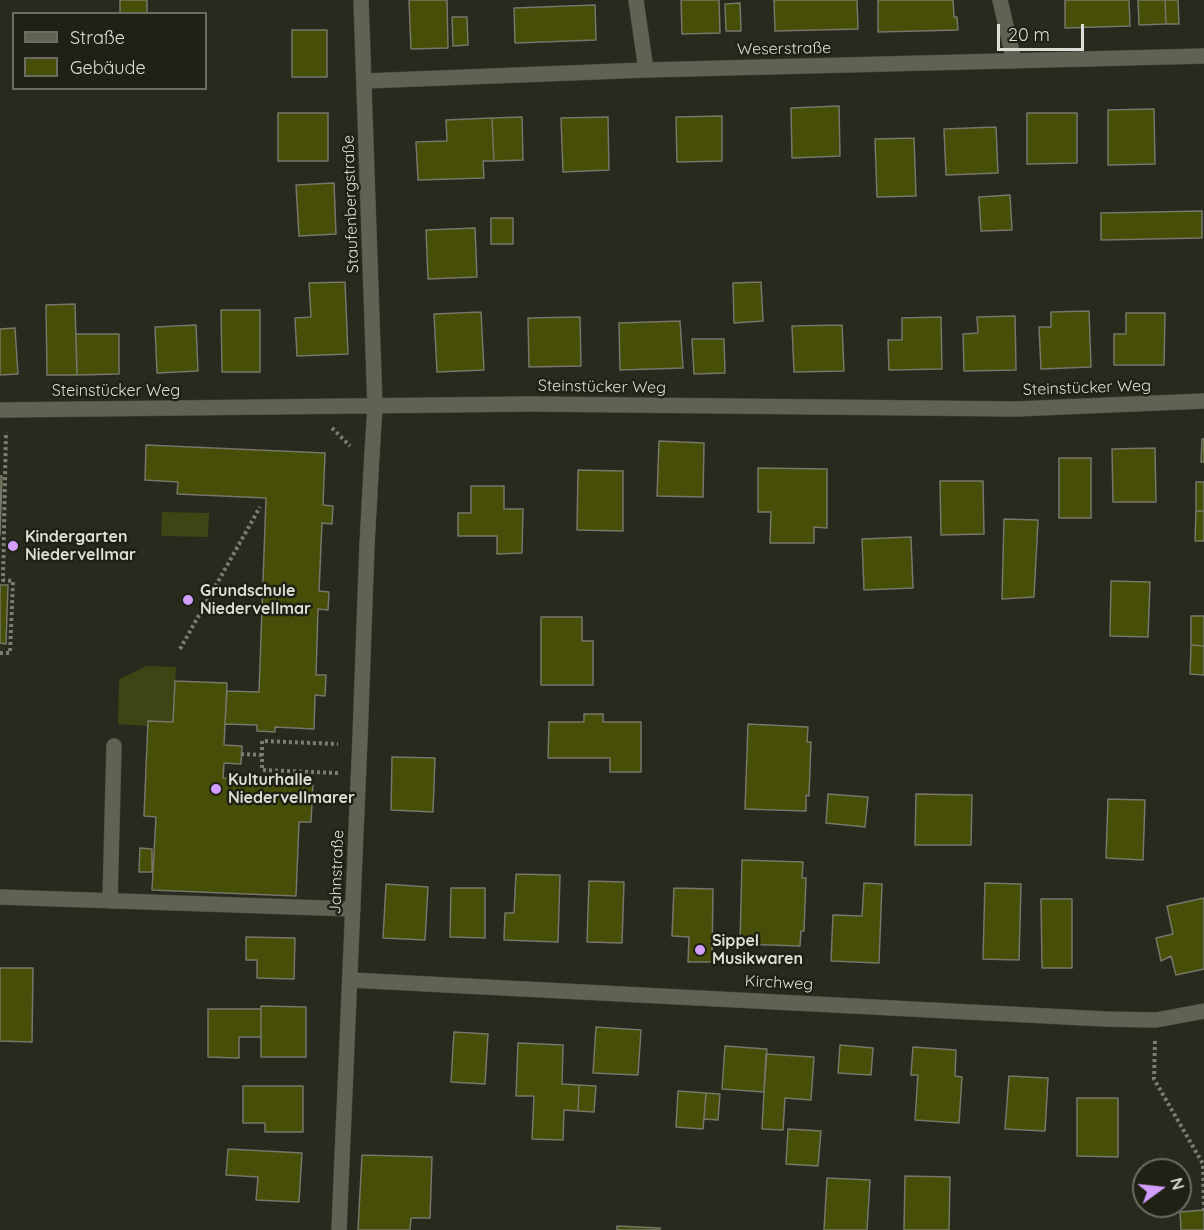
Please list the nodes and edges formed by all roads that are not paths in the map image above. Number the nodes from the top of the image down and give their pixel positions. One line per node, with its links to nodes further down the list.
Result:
1 (361, 0): 7 (street, Staufenbergstraße)
2 (636, 0): 6 (street)
3 (1000, 0): 5 (street)
4 (1204, 57): 5 (street, Weserstraße)
5 (1014, 61): 6 (street, Weserstraße)
6 (646, 70): 7 (street, Weserstraße)
7 (365, 81): 9 (street, Staufenbergstraße)
8 (1204, 401): 9 (street, Steinstücker Weg)
9 (375, 407): 10 (street, Steinstücker Weg); 14 (street, Jahnstraße)
10 (3, 410)
11 (114, 746): 13 (street)
12 (0, 897): 13 (street)
13 (110, 901): 14 (street)
14 (353, 909): 15 (street, Jahnstraße)
15 (350, 980): 16 (street, Kirchweg); 17 (street, Jahnstraße)
16 (1204, 1011)
17 (339, 1230)

